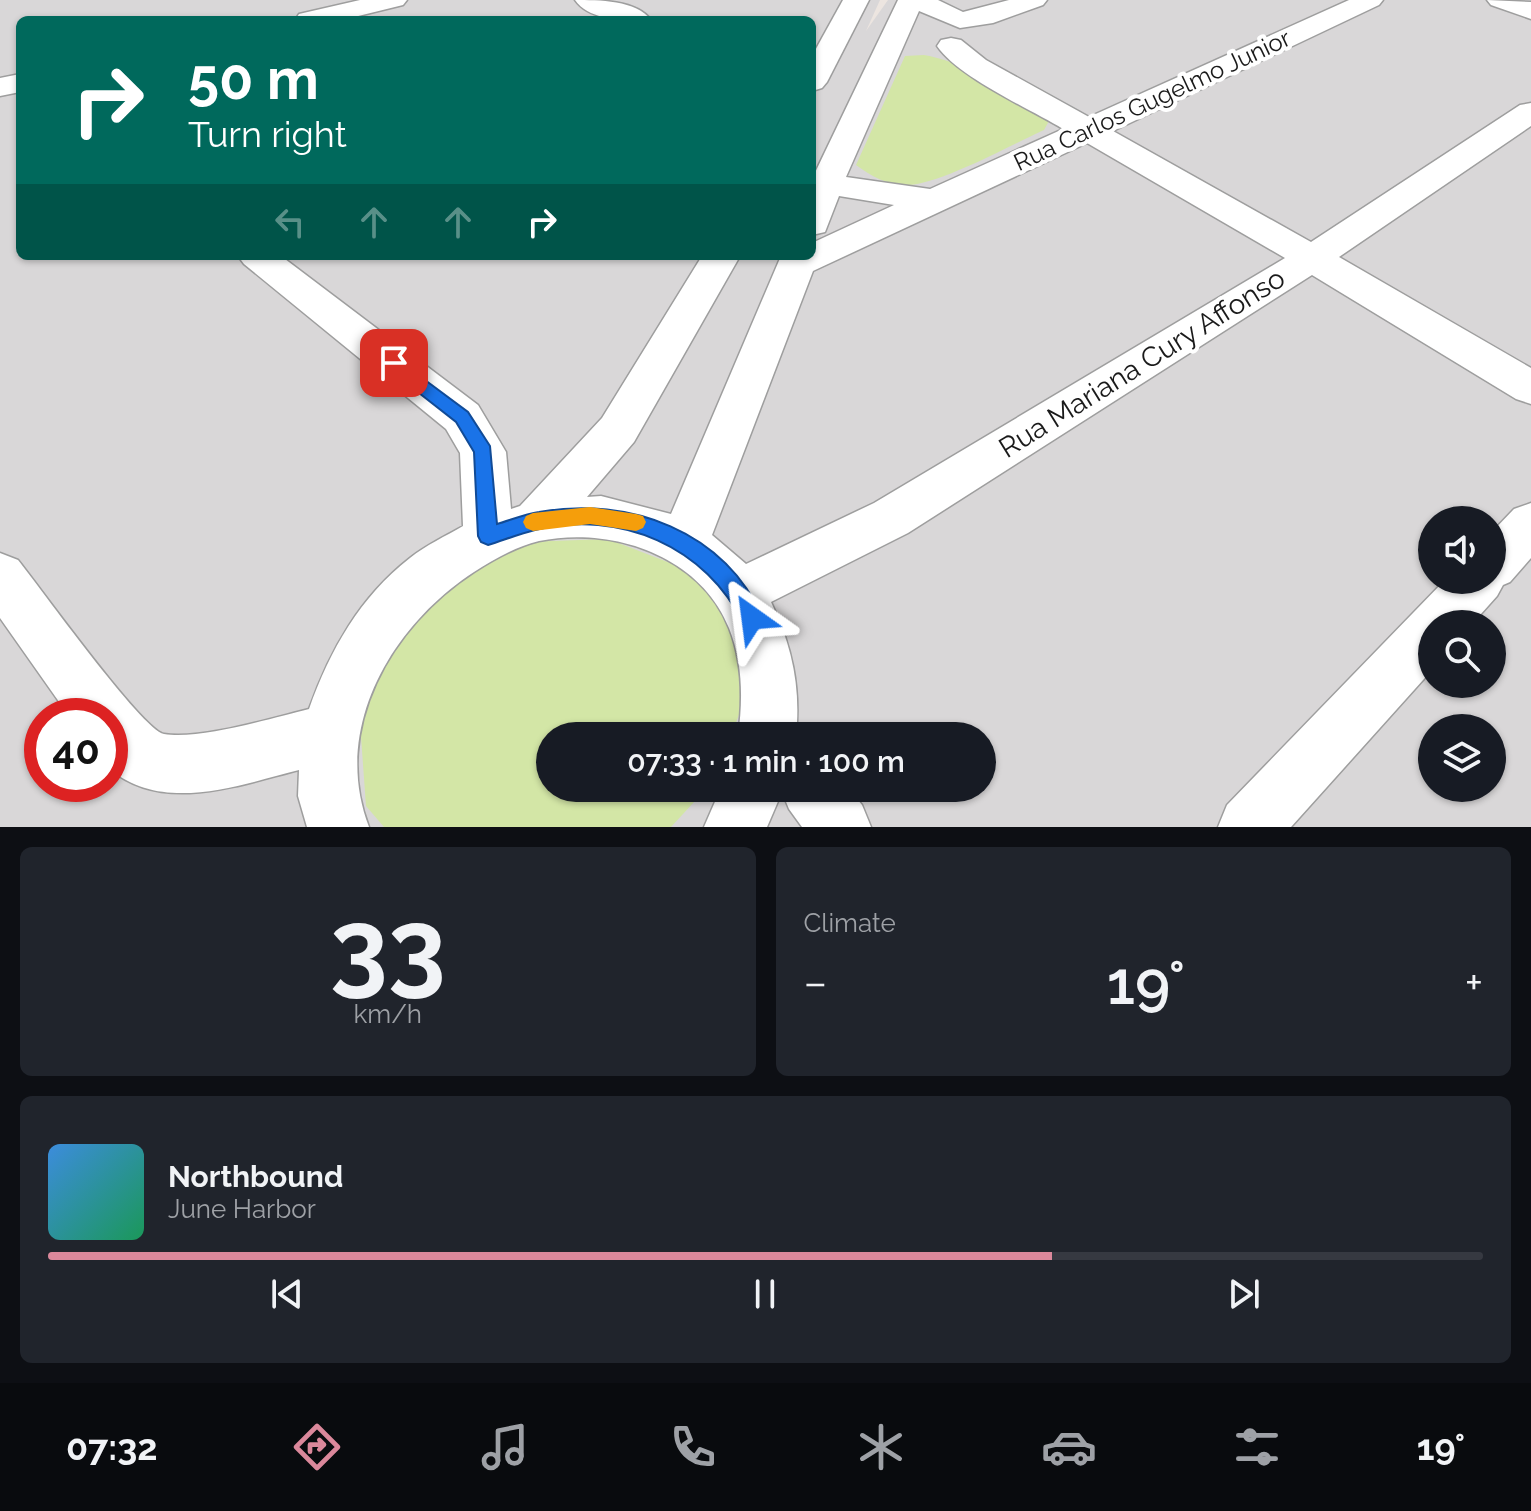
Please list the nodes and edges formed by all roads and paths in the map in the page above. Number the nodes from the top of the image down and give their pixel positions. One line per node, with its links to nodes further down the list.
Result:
1 (394, 0): 9 (street)
2 (588, 0): 10 (street)
3 (856, 0): 12 (street)
4 (914, 0): 11 (street); 11 (street)
5 (1034, 0): 11 (street)
6 (1370, 0): 14 (street, Rua Carlos Gugelmo Junior)
7 (1500, 0): 8 (street)
8 (1531, 11)
9 (325, 16)
10 (628, 16)
11 (929, 42): 14 (street); 15 (street)
12 (816, 74)
13 (1531, 112): 19 (street, Rua Mariana Cury Affonso)
14 (1090, 130): 16 (street, Rua Carlos Gugelmo Junior); 19 (street)
15 (827, 183): 16 (street); 17 (street)
16 (934, 200): 18 (street, Rua Carlos Gugelmo Junior)
17 (816, 213)
18 (816, 252)
19 (1312, 258): 23 (street); 30 (street, Rua Mariana Cury Affonso)
20 (262, 260): 26 (street)
21 (719, 260): 24 (street)
22 (798, 260): 27 (street)
23 (1531, 388)
24 (538, 520): 26 (street); 27 (street)
25 (1531, 524): 28 (street)
26 (488, 536): 36 (street)
27 (684, 542): 30 (street)
28 (1506, 551)
29 (0, 576): 34 (street)
30 (739, 593): 35 (street)
31 (1466, 594): 32 (street)
32 (1451, 610)
33 (1418, 646): 43 (street)
34 (91, 698)
35 (775, 722)
36 (330, 733): 37 (street); 40 (street)
37 (128, 746)
38 (747, 802): 41 (street)
39 (821, 802): 42 (street)
40 (338, 827)
41 (735, 827)
42 (840, 827)
43 (1249, 827)

